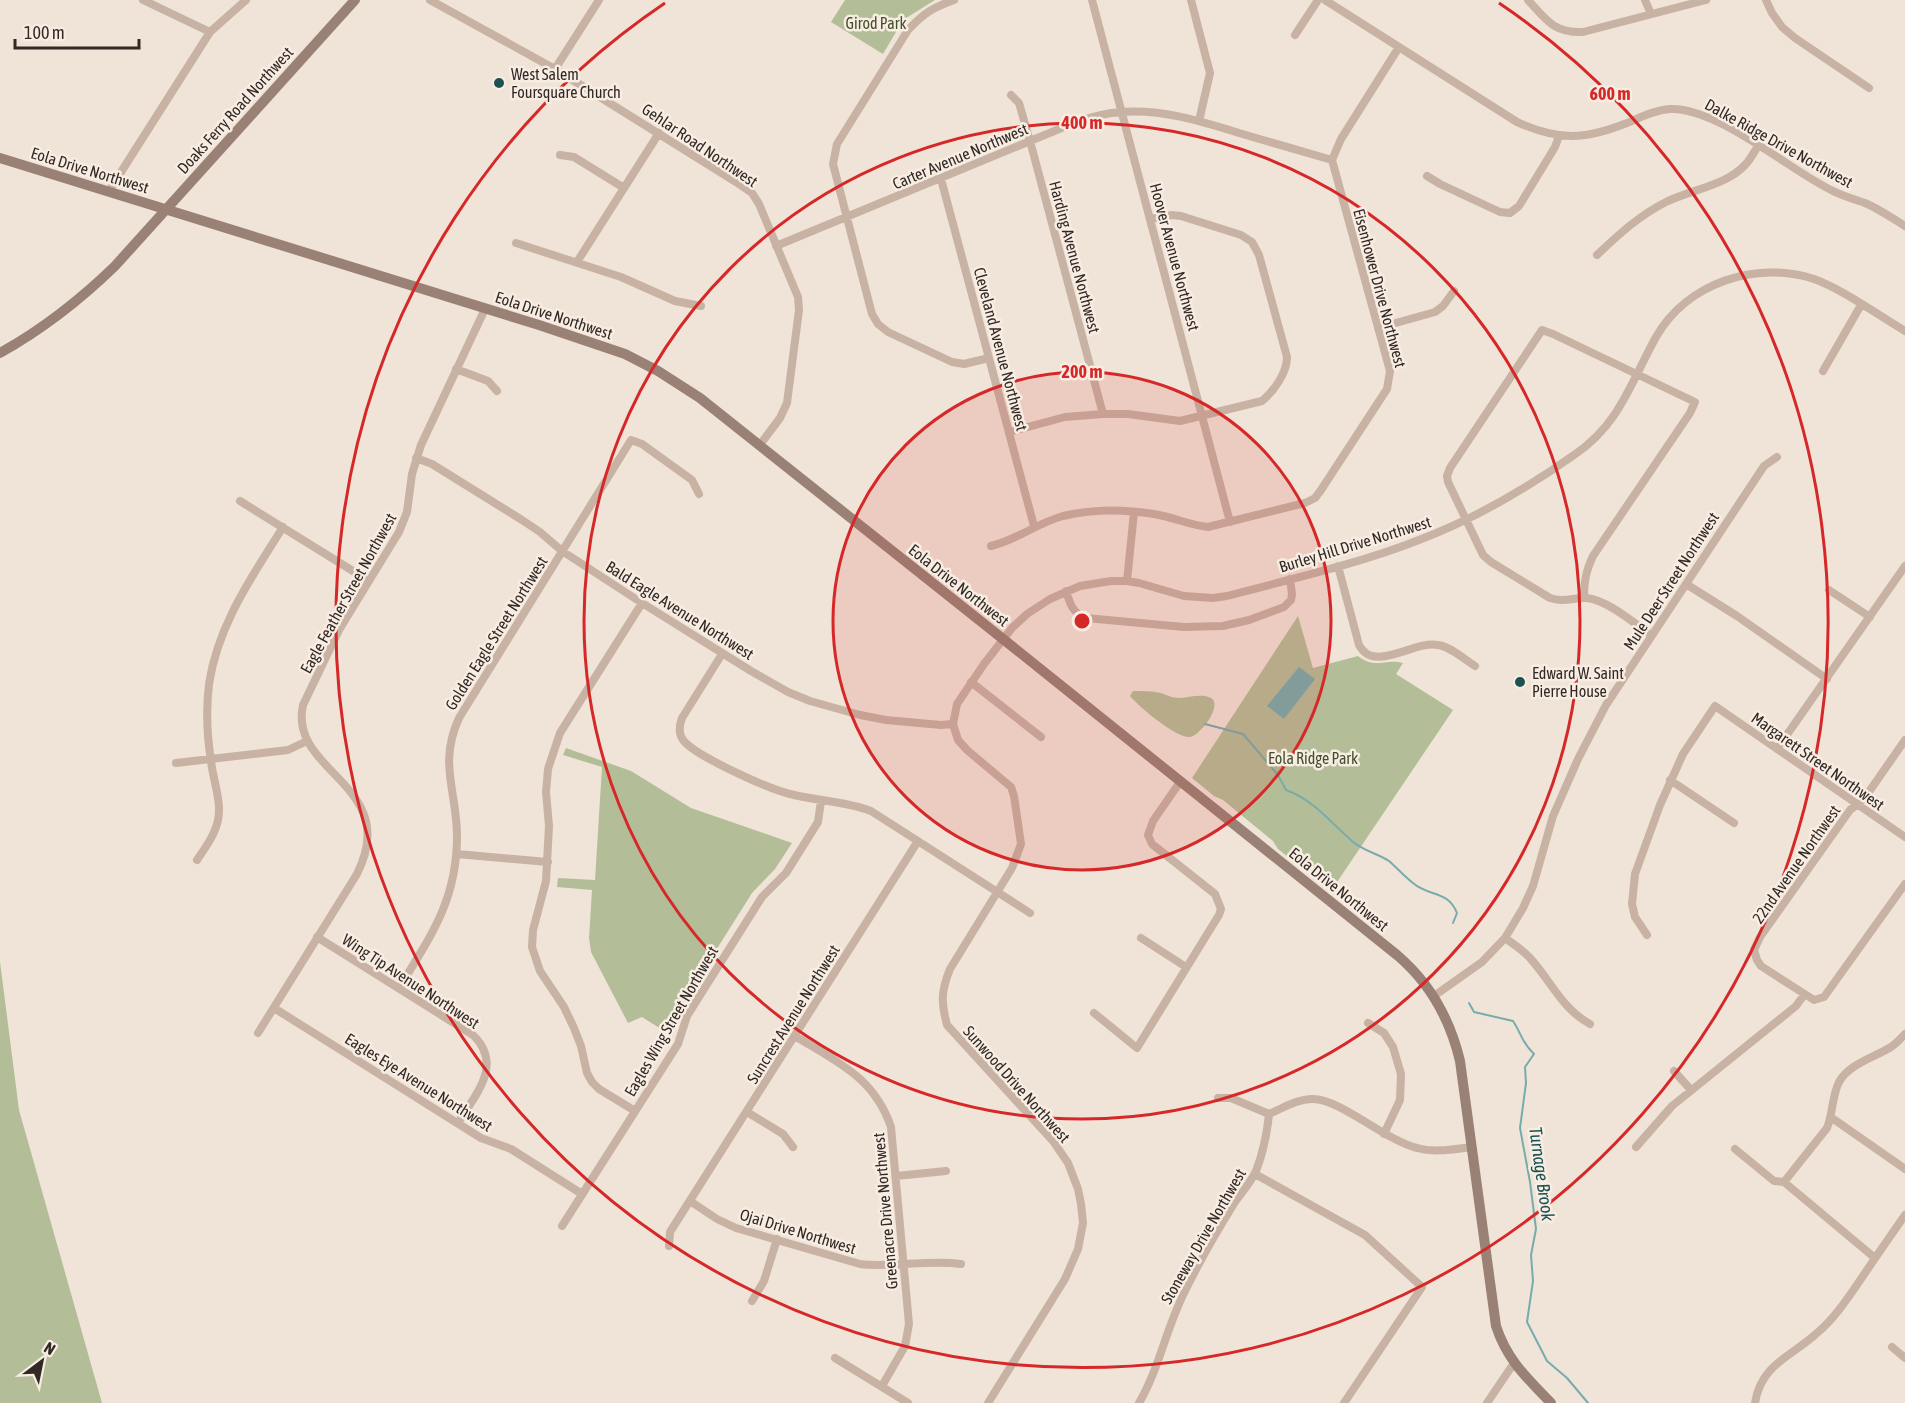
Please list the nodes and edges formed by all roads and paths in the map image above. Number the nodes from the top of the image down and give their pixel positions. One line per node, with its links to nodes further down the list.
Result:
1 (143, 0): 16 (street)
2 (246, 0): 16 (street)
3 (355, 0): 35 (main road, Doaks Ferry Road Northwest)
4 (430, 0): 19 (street, Gehlar Road Northwest)
5 (954, 0): 36 (street)
6 (1092, 0): 22 (street, Hoover Avenue Northwest)
7 (1191, 0): 23 (street)
8 (1318, 0): 17 (street)
9 (1325, 0): 18 (street, Dalke Ridge Drive Northwest)
10 (1528, 0): 15 (street)
11 (1645, 0): 15 (street)
12 (1706, 0): 15 (street)
13 (1766, 0): 20 (street)
14 (596, 1): 19 (street)
15 (1651, 14)
16 (210, 33): 34 (street)
17 (1295, 35)
18 (1399, 47): 25 (street, Dalke Ridge Drive Northwest); 30 (street)
19 (555, 69): 24 (street, Gehlar Road Northwest)
20 (1869, 88)
21 (1011, 95): 26 (street, Harding Avenue Northwest)
22 (1122, 112): 23 (street, Carter Avenue Northwest); 26 (street, Carter Avenue Northwest); 37 (street, Hoover Avenue Northwest)
23 (1198, 121): 30 (street, Carter Avenue Northwest)
24 (659, 133): 33 (street); 40 (street, Gehlar Road Northwest)
25 (1559, 136): 27 (street, Dalke Ridge Drive Northwest); 31 (street)
26 (1030, 141): 32 (street, Carter Avenue Northwest); 55 (street, Harding Avenue Northwest)
27 (1758, 146): 38 (street, Dalke Ridge Drive Northwest); 41 (street)
28 (560, 155): 33 (street)
29 (0, 158): 34 (main road, Eola Drive Northwest)
30 (1332, 160): 47 (street, Eisenhower Drive Northwest)
31 (1427, 176)
32 (941, 179): 36 (street, Carter Avenue Northwest); 50 (street, Cleveland Avenue Northwest)
33 (624, 188): 42 (street)
34 (109, 191): 35 (main road, Eola Drive Northwest)
35 (165, 210): 46 (main road, Eola Drive Northwest); 49 (main road, Doaks Ferry Road Northwest)
36 (846, 217): 40 (street, Carter Avenue Northwest); 50 (street)
37 (1151, 219): 56 (street, Hoover Avenue Northwest); 56 (street)
38 (1905, 226)
39 (516, 243): 42 (street)
40 (776, 246): 58 (street, Gehlar Road Northwest)
41 (1597, 255)
42 (577, 262): 45 (street)
43 (1454, 291): 47 (street)
44 (1861, 305): 48 (street, Burley Hill Drive Northwest); 52 (street); 53 (street, Burley Hill Drive Northwest)
45 (701, 306)
46 (485, 309): 51 (street, Eagle Feather Street Northwest); 58 (main road, Eola Drive Northwest)
47 (1378, 328): 65 (street, Eisenhower Drive Northwest)
48 (1904, 328)
49 (0, 353)
50 (989, 358): 57 (street, Cleveland Avenue Northwest)
51 (456, 369): 54 (street); 60 (street, Eagle Feather Street Northwest)
52 (1823, 370)
53 (1638, 374): 64 (street, Burley Hill Drive Northwest); 64 (street); 78 (street)
54 (497, 391)
55 (1103, 414): 56 (street); 57 (street)
56 (1203, 416): 65 (street, Hoover Avenue Northwest)
57 (1009, 432): 66 (street, Cleveland Avenue Northwest)
58 (759, 446): 82 (main road, Eola Drive Northwest)
59 (1777, 457): 75 (street, Mule Deer Street Northwest)
60 (416, 458): 69 (street, Bald Eagle Avenue Northwest); 73 (street, Eagle Feather Street Northwest)
61 (699, 494): 69 (street, Golden Eagle Street Northwest)
62 (240, 501): 67 (street)
63 (1134, 512): 65 (street, Eisenhower Drive Northwest); 66 (street, Eisenhower Drive Northwest); 74 (street)
64 (1466, 520): 70 (street, Burley Hill Drive Northwest); 78 (street)
65 (1230, 522)
66 (1034, 526): 68 (street, Eisenhower Drive Northwest)
67 (283, 527): 73 (street); 92 (street)
68 (992, 546)
69 (562, 551): 79 (street, Bald Eagle Avenue Northwest); 101 (street, Golden Eagle Street Northwest)
70 (1338, 566): 72 (street, Burley Hill Drive Northwest); 84 (street)
71 (1905, 566): 80 (street)
72 (1290, 579): 74 (street, Burley Hill Drive Northwest); 77 (street)
73 (369, 581): 90 (street, Eagle Feather Street Northwest)
74 (1126, 581): 77 (street, Burley Hill Drive Northwest)
75 (1686, 584): 81 (street, Mule Deer Street Northwest); 85 (street)
76 (1829, 590): 80 (street)
77 (1066, 591): 82 (street, Burley Hill Drive Northwest)
78 (1584, 598): 81 (street)
79 (642, 603): 83 (street, Bald Eagle Avenue Northwest); 103 (street)
80 (1869, 617): 85 (street)
81 (1652, 635): 110 (street, Mule Deer Street Northwest)
82 (1003, 639): 86 (street); 95 (main road, Eola Drive Northwest)
83 (722, 654): 87 (street, Bald Eagle Avenue Northwest); 96 (street)
84 (1475, 666)
85 (1827, 679): 91 (street)
86 (971, 682): 87 (street); 88 (street)
87 (953, 724): 105 (street, Sunwood Drive Northwest)
88 (1041, 737)
89 (1905, 740): 97 (street, 22nd Avenue Northwest)
90 (307, 741): 92 (street); 108 (street)
91 (1777, 749): 94 (street, Margarett Street Northwest); 97 (street, Margarett Street Northwest)
92 (210, 759): 93 (street); 102 (street)
93 (176, 763)
94 (1670, 780): 98 (street); 107 (street)
95 (1180, 782): 111 (street); 114 (main road, Eola Drive Northwest)
96 (821, 801): 100 (street); 125 (street, Eagles Wing Street Northwest)
97 (1857, 804): 99 (street, Margarett Street Northwest); 113 (street, 22nd Avenue Northwest)
98 (1734, 823)
99 (1905, 837)
100 (918, 841): 105 (street); 121 (street, Suncrest Avenue Northwest)
101 (457, 855): 103 (street); 112 (street, Golden Eagle Street Northwest)
102 (197, 860)
103 (548, 862): 125 (street)
104 (1905, 884): 113 (street)
105 (997, 892): 106 (street); 156 (street, Sunwood Drive Northwest)
106 (1030, 913)
107 (1647, 935)
108 (317, 937): 112 (street, Wing Tip Avenue Northwest); 115 (street)
109 (1141, 938): 111 (street)
110 (1505, 938): 114 (street, Mule Deer Street Northwest); 118 (street)
111 (1186, 967): 116 (street)
112 (399, 988): 129 (street, Wing Tip Avenue Northwest)
113 (1804, 995): 123 (street)
114 (1434, 996): 132 (main road, Eola Drive Northwest)
115 (274, 1008): 119 (street); 129 (street, Eagles Eye Avenue Northwest)
116 (1094, 1013)
117 (1368, 1023): 130 (street)
118 (1590, 1024)
119 (258, 1032)
120 (1905, 1034): 128 (street)
121 (795, 1036): 126 (street, Suncrest Avenue Northwest); 138 (street, Greenacre Drive Northwest)
122 (1674, 1071): 123 (street)
123 (1690, 1090): 133 (street)
124 (1218, 1098): 127 (street)
125 (634, 1111): 140 (street, Eagles Wing Street Northwest)
126 (747, 1112): 131 (street); 141 (street, Suncrest Avenue Northwest)
127 (1269, 1114): 130 (street); 137 (street, Stoneway Drive Northwest)
128 (1832, 1118): 135 (street); 139 (street)
129 (458, 1124): 140 (street, Eagles Eye Avenue Northwest)
130 (1384, 1134): 132 (street)
131 (793, 1147)
132 (1472, 1147): 153 (main road, Eola Drive Northwest)
133 (1636, 1147)
134 (1735, 1149): 139 (street)
135 (1905, 1169)
136 (946, 1171): 138 (street)
137 (1255, 1174): 157 (street, Stoneway Drive Northwest); 158 (street)
138 (896, 1176): 147 (street, Greenacre Drive Northwest)
139 (1784, 1182): 146 (street)
140 (582, 1194): 143 (street, Eagles Wing Street Northwest)
141 (690, 1201): 144 (street, Ojai Drive Northwest); 145 (street, Suncrest Avenue Northwest)
142 (1905, 1215): 146 (street)
143 (562, 1226)
144 (777, 1239): 147 (street, Ojai Drive Northwest); 149 (street)
145 (669, 1246)
146 (1875, 1258): 161 (street)
147 (904, 1264): 148 (street, Ojai Drive Northwest); 154 (street, Greenacre Drive Northwest)
148 (961, 1264)
149 (752, 1301)
150 (1892, 1347): 152 (street)
151 (835, 1358): 154 (street)
152 (1905, 1358)
153 (1514, 1363): 159 (street); 160 (main road, Eola Drive Northwest)
154 (882, 1386): 155 (street)
155 (908, 1403)
156 (988, 1403)
157 (1139, 1403)
158 (1344, 1403)
159 (1487, 1403)
160 (1551, 1403)
161 (1755, 1403)

